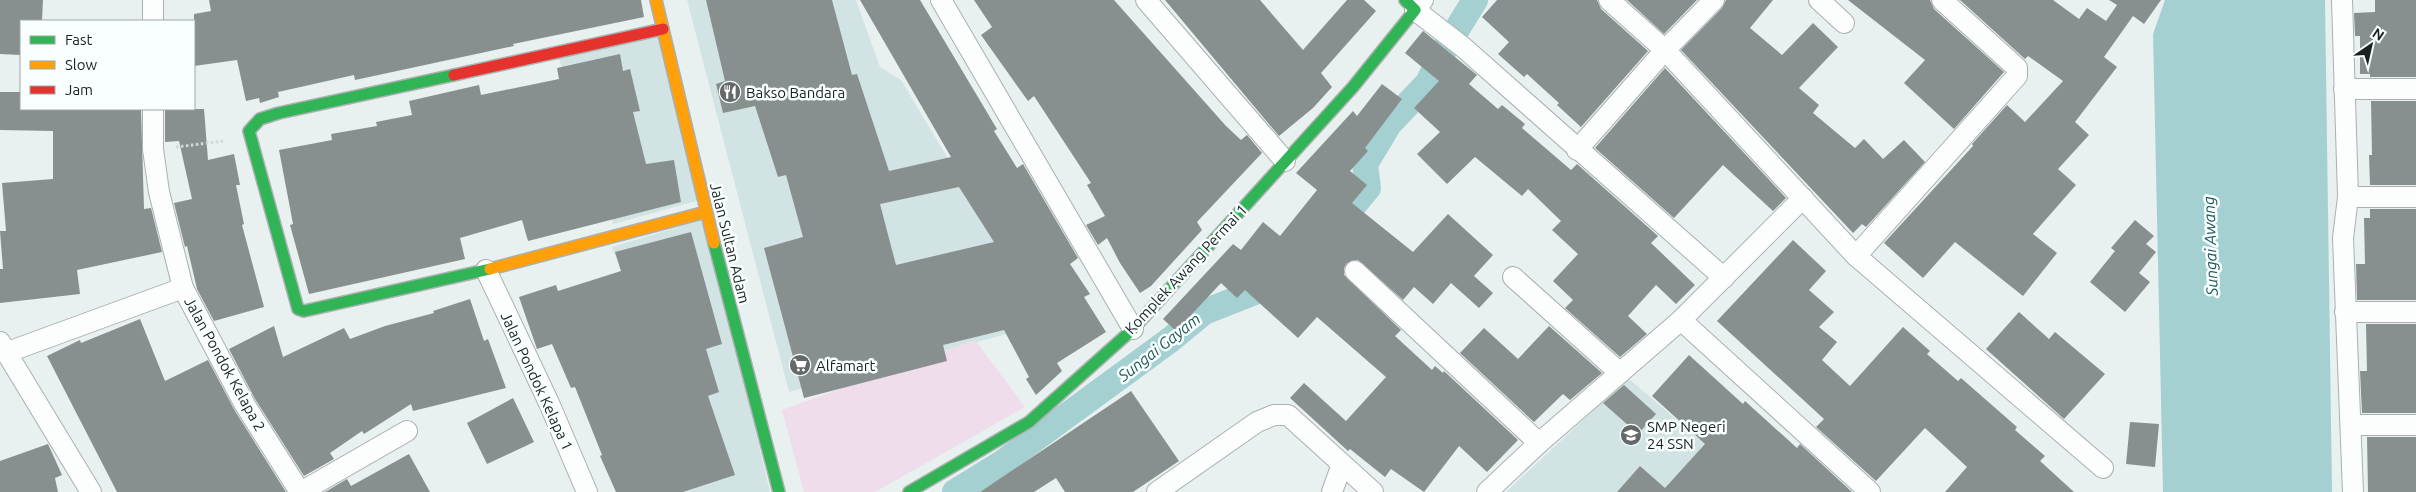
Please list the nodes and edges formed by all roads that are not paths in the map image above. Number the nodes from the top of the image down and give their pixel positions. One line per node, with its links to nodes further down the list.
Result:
1 (153, 0): 11 (street)
2 (656, 0): 13 (street, Jalan Sultan Adam)
3 (941, 0): 33 (street)
4 (1146, 0): 19 (street)
5 (1609, 0): 14 (street)
6 (1714, 0): 14 (street)
7 (1819, 0): 12 (street)
8 (1942, 0): 24 (street)
9 (2342, 0): 15 (street)
10 (1415, 3): 18 (street); 19 (street, Komplek Awang Permai 1)
11 (153, 20)
12 (1844, 23)
13 (663, 29): 23 (street, Jalan Sultan Adam); 25 (street)
14 (1666, 50): 18 (street); 22 (street)
15 (2344, 89): 16 (street); 20 (street)
16 (2416, 89)
17 (153, 110): 29 (street, Jalan Pondok Kelapa 2)
18 (1577, 150): 28 (street)
19 (1285, 161): 33 (street, Komplek Awang Permai 1)
20 (2348, 197): 21 (street); 30 (street)
21 (2416, 197)
22 (1803, 198): 24 (street); 28 (street)
23 (706, 212): 25 (street); 45 (street, Jalan Sultan Adam)
24 (1856, 256): 41 (street)
25 (486, 270): 44 (street, Jalan Pondok Kelapa 1)
26 (1355, 272): 39 (street)
27 (1513, 277): 35 (street)
28 (1724, 278): 32 (street)
29 (183, 288): 34 (street); 43 (street, Jalan Pondok Kelapa 2)
30 (2345, 312): 31 (street); 37 (street)
31 (2416, 312)
32 (1681, 320): 35 (street); 51 (street)
33 (1133, 329): 46 (street, Komplek Awang Permai 1)
34 (4, 347): 42 (street)
35 (1620, 373): 39 (street)
36 (2416, 425): 37 (street)
37 (2351, 426): 52 (street)
38 (407, 431): 43 (street)
39 (1539, 443): 50 (street)
40 (1342, 464): 47 (street); 48 (street); 49 (street)
41 (2103, 468)
42 (91, 492)
43 (301, 492)
44 (587, 492)
45 (779, 492)
46 (909, 492)
47 (1157, 492)
48 (1332, 492)
49 (1373, 492)
50 (1487, 492)
51 (1870, 492)
52 (2353, 492)

